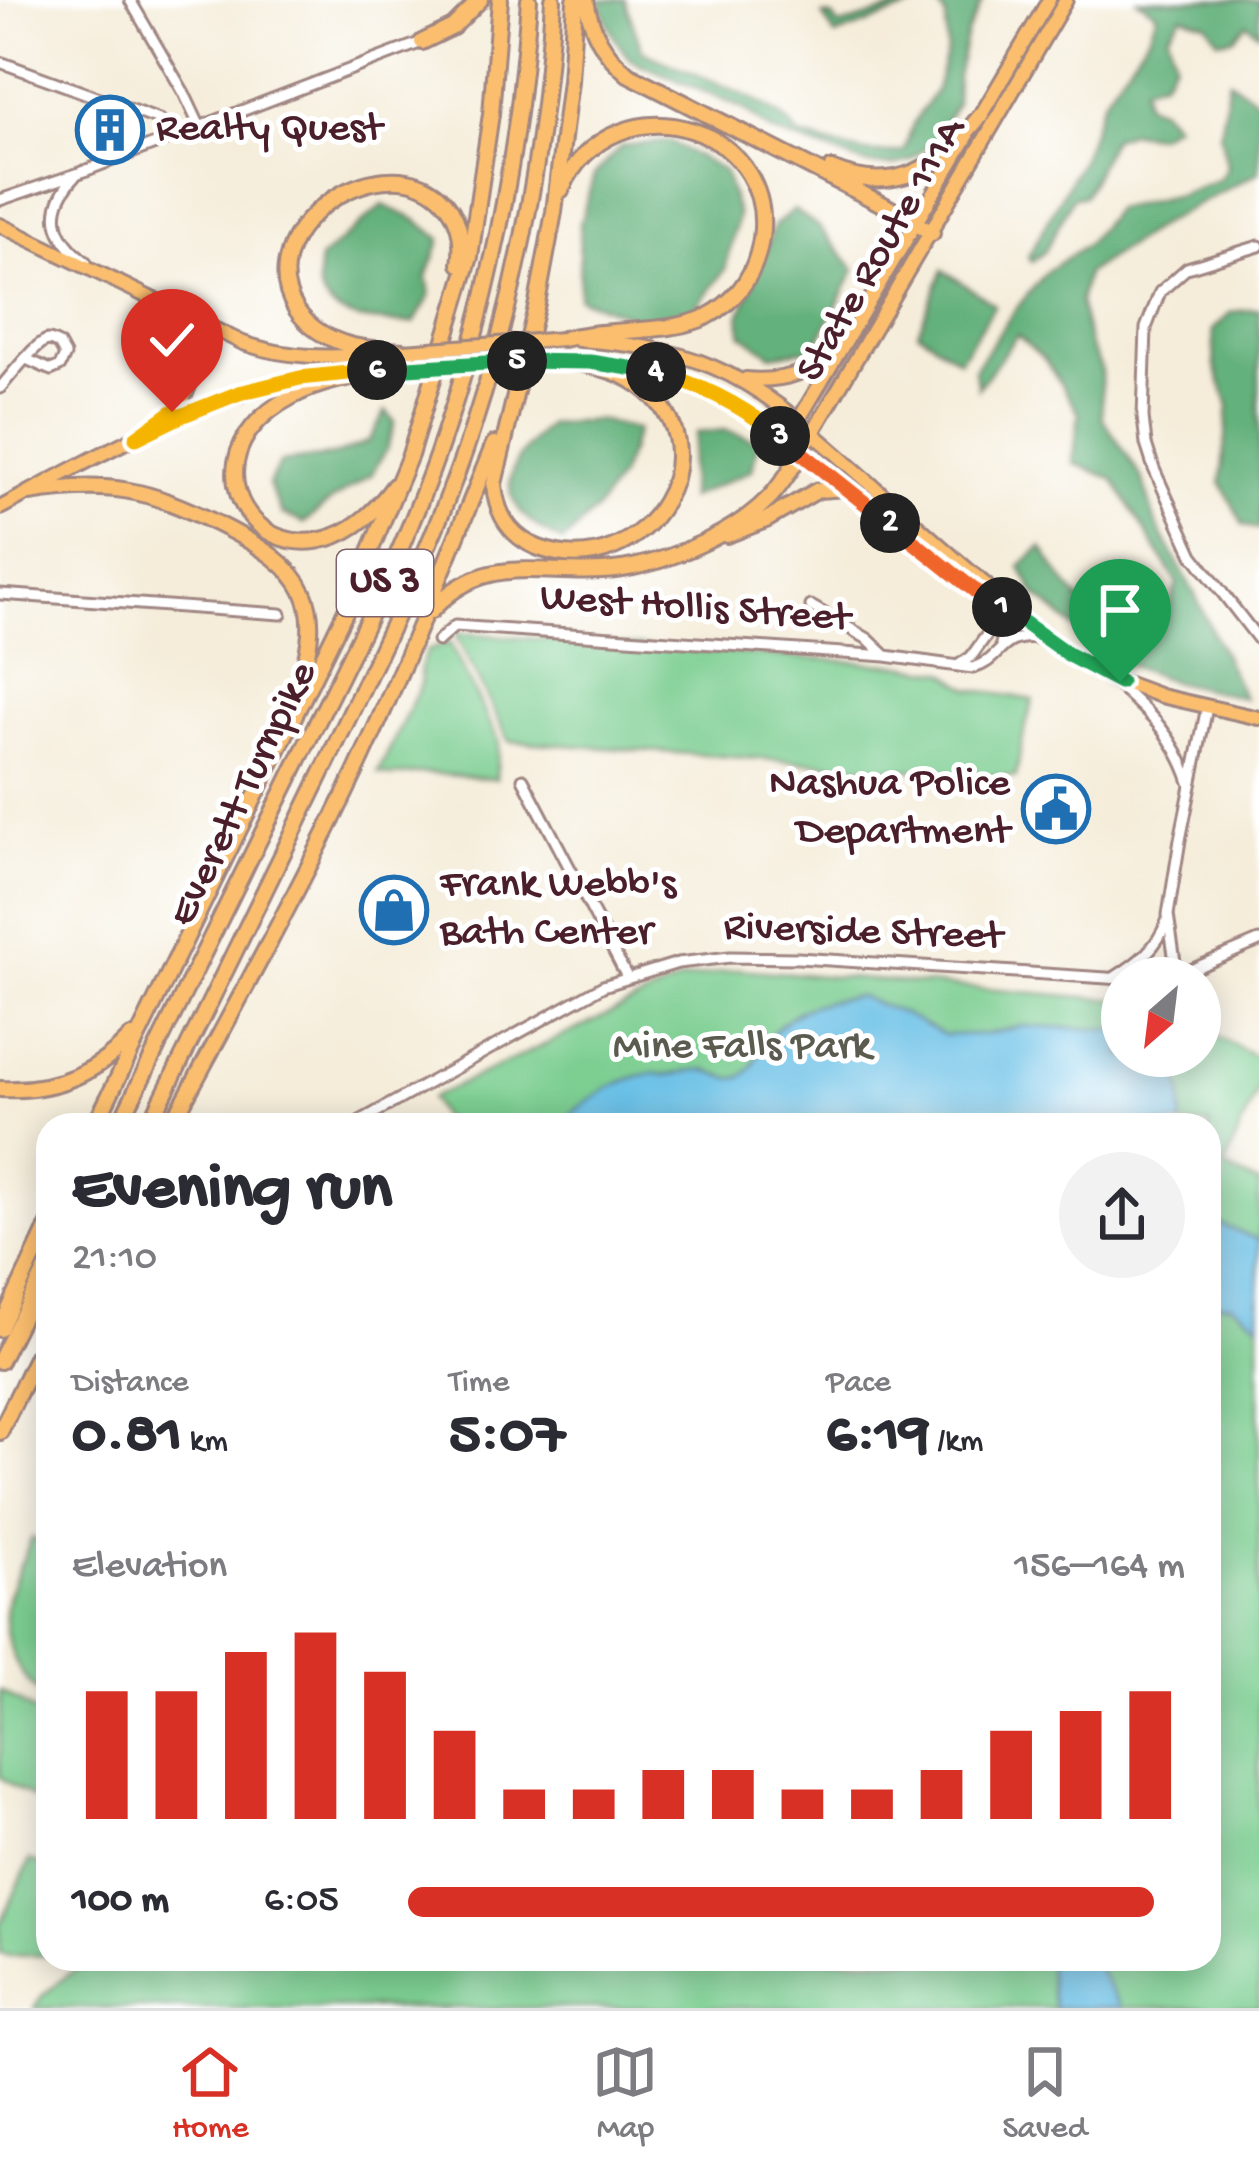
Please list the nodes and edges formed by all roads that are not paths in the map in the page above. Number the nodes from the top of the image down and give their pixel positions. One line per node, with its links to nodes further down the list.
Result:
1 (130, 0): 14 (street)
2 (480, 0): 10 (highway)
3 (500, 0): 25 (highway)
4 (529, 0): 71 (highway, Everett Turnpike / US 3)
5 (554, 0): 72 (highway, Everett Turnpike / US 3)
6 (575, 0): 18 (highway)
7 (586, 0): 12 (highway)
8 (1049, 0): 13 (main road, State Route 111A)
9 (1066, 0): 21 (main road, State Route 111A)
10 (422, 42): 14 (street)
11 (0, 62): 15 (street)
12 (675, 100): 13 (highway); 19 (highway)
13 (980, 115): 19 (main road, State Route 111A)
14 (200, 127): 15 (street)
15 (178, 136): 16 (street)
16 (79, 173): 17 (street); 23 (street)
17 (0, 200)
18 (554, 212): 27 (highway); 29 (highway)
19 (916, 223): 21 (highway); 26 (main road, State Route 111A)
20 (0, 225): 23 (main road)
21 (932, 233): 36 (main road, State Route 111A)
22 (1259, 246): 49 (street)
23 (111, 279): 24 (main road)
24 (151, 299): 28 (main road); 37 (main road)
25 (451, 326): 28 (highway); 39 (highway)
26 (853, 329): 33 (main road); 35 (main road, State Route 111A)
27 (562, 339): 28 (main road, bridge); 33 (main road)
28 (404, 352)
29 (524, 354): 31 (highway); 50 (highway)
30 (26, 359): 34 (street)
31 (560, 360): 32 (main road, bridge); 38 (main road)
32 (399, 368): 37 (main road); 39 (highway)
33 (732, 376): 35 (main road)
34 (0, 388)
35 (799, 421): 36 (main road); 38 (main road, State Route 111A)
36 (814, 434): 38 (main road, State Route 111A); 46 (main road)
37 (136, 438): 41 (main road)
38 (801, 453): 40 (main road); 43 (highway)
39 (410, 455): 60 (highway)
40 (846, 488): 43 (highway); 46 (main road)
41 (29, 493): 42 (main road); 60 (highway)
42 (0, 508)
43 (699, 544): 50 (highway)
44 (0, 594): 47 (street)
45 (811, 606): 53 (street)
46 (1006, 609): 48 (main road); 52 (street); 54 (street)
47 (281, 614)
48 (1045, 640): 52 (street, West Hollis Street); 55 (main road)
49 (1259, 640)
50 (414, 641): 73 (highway)
51 (438, 641): 53 (street, West Hollis Street)
52 (998, 649): 54 (street, West Hollis Street)
53 (886, 656): 54 (street, West Hollis Street)
54 (952, 665)
55 (1109, 677): 56 (main road); 59 (street)
56 (1207, 707): 57 (main road); 59 (street)
57 (1259, 718)
58 (523, 779): 66 (street)
59 (1191, 786): 61 (street)
60 (256, 794): 68 (highway)
61 (1168, 915): 63 (street); 64 (street)
62 (1259, 941): 65 (street)
63 (1144, 957)
64 (1174, 957)
65 (1220, 957)
66 (627, 977): 67 (street, Riverside Street); 74 (street, Riverside Street)
67 (1101, 978)
68 (145, 1018): 69 (highway); 70 (highway)
69 (0, 1089)
70 (101, 1113)
71 (124, 1113)
72 (155, 1113)
73 (177, 1113)
74 (374, 1113)
75 (36, 1252): 77 (highway)
76 (36, 1289): 79 (highway)
77 (0, 1329)
78 (36, 1358): 80 (highway)
79 (0, 1360)
80 (0, 1432)

